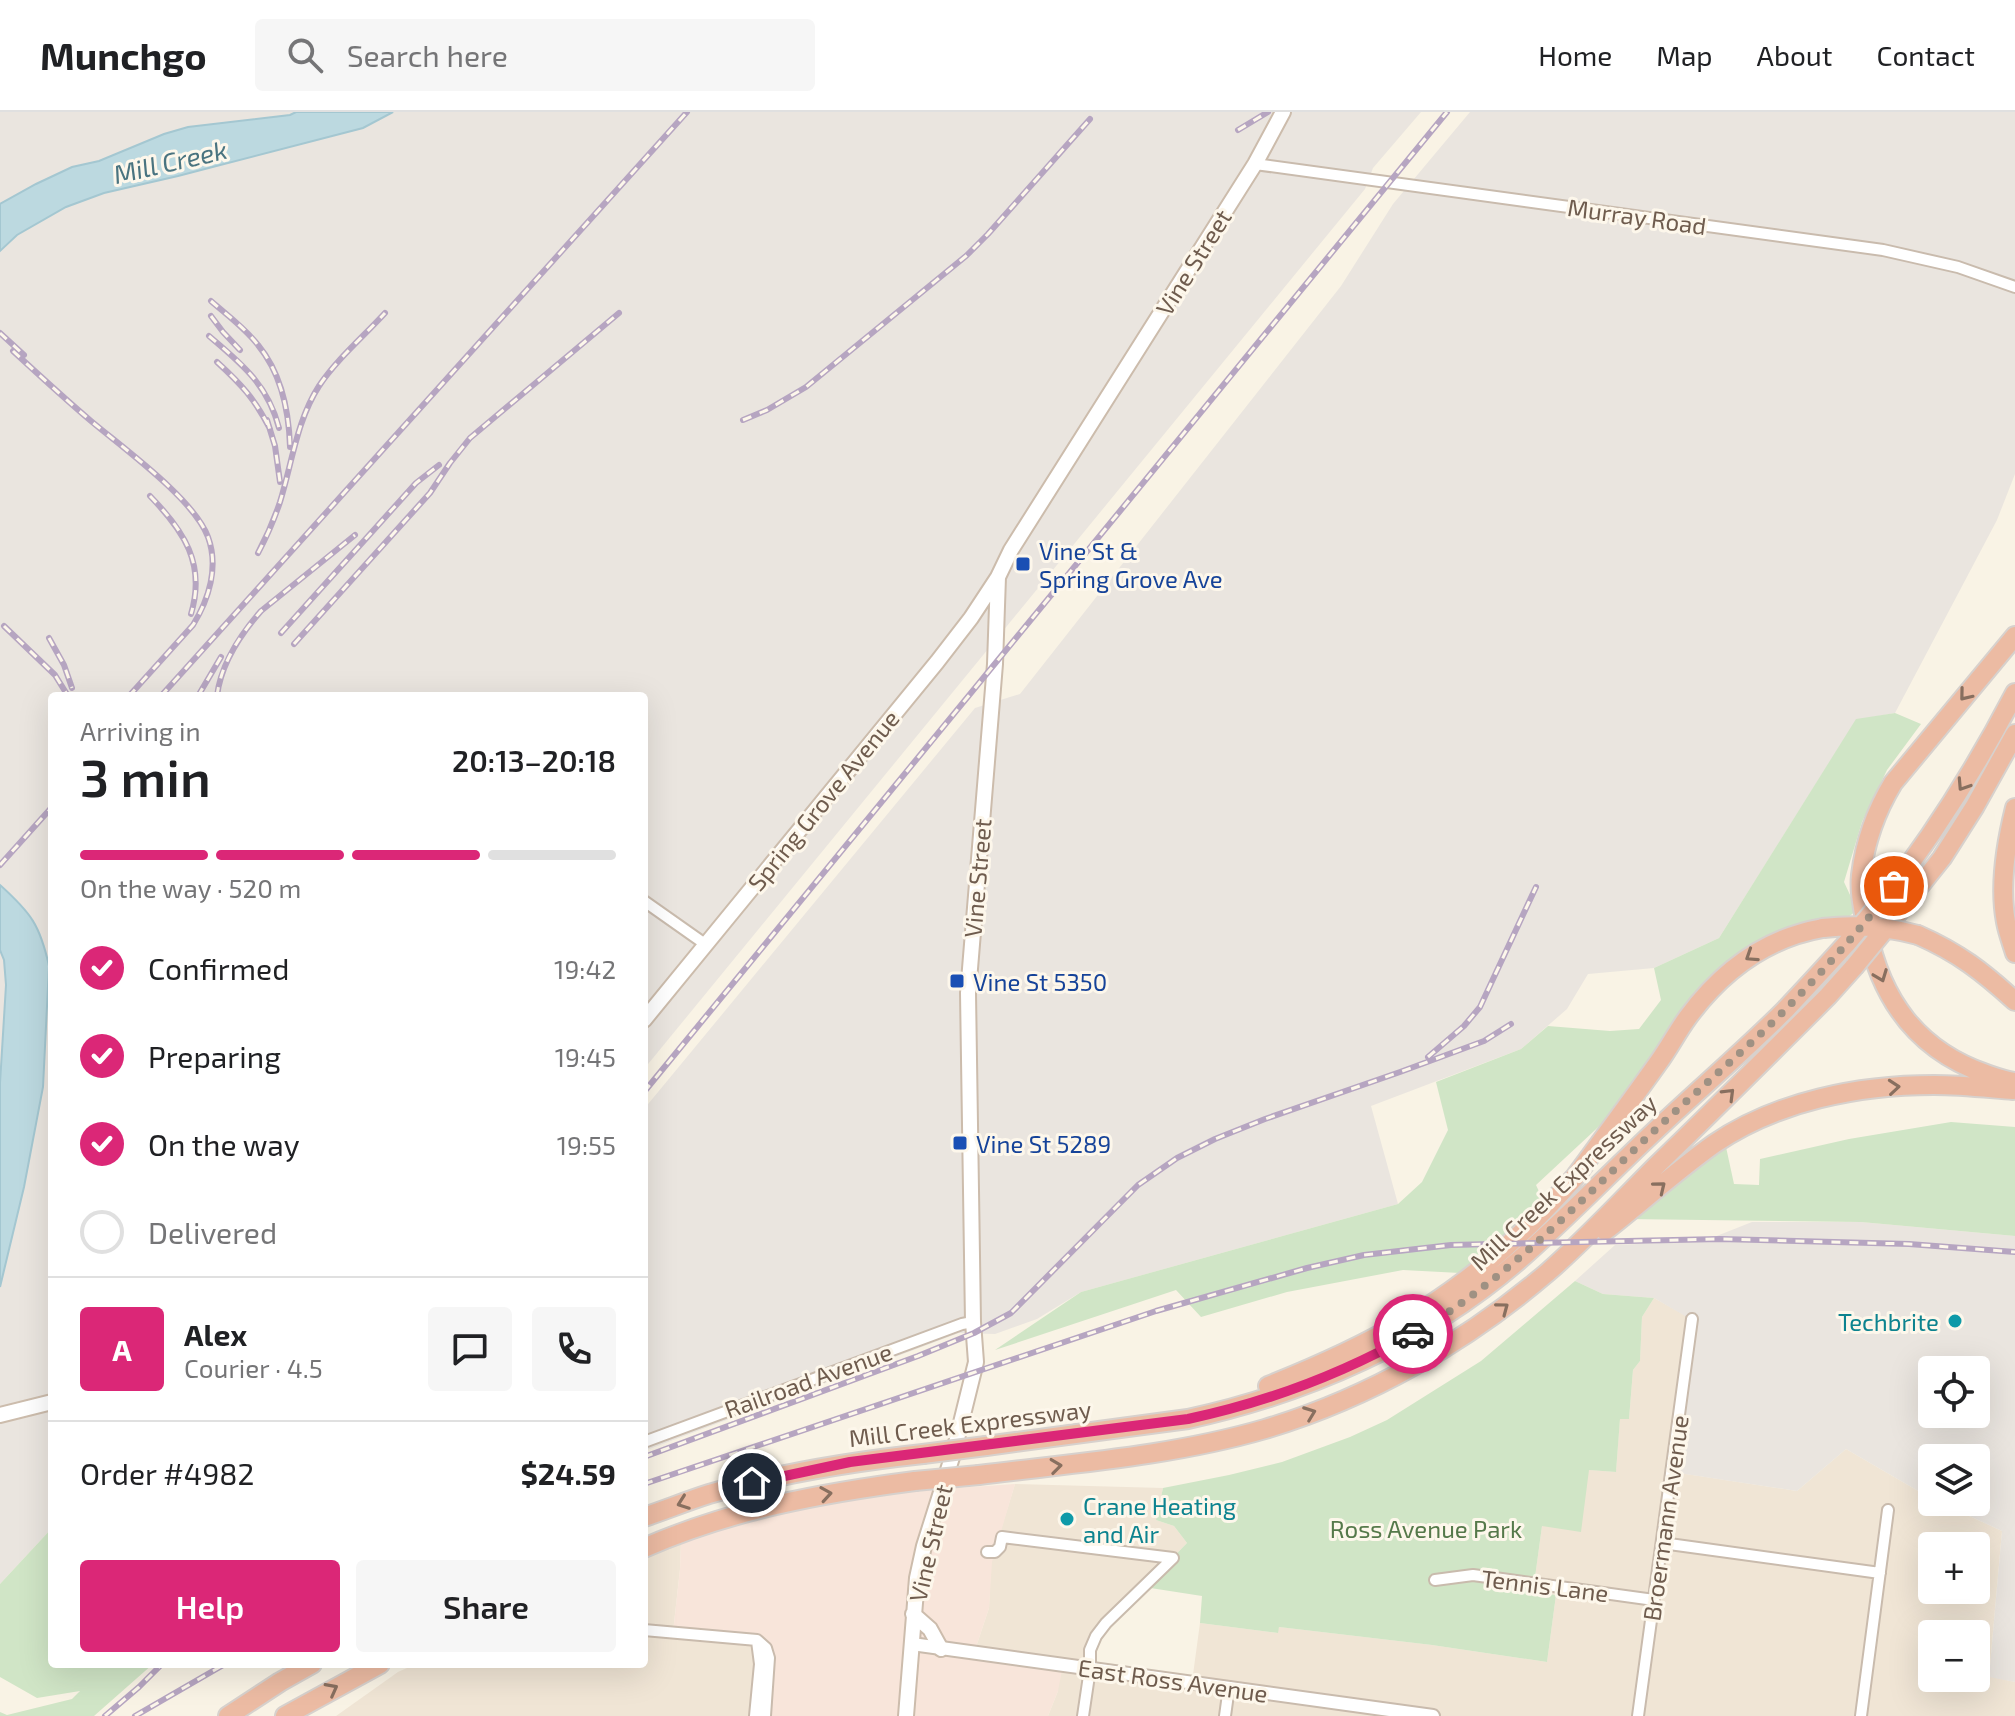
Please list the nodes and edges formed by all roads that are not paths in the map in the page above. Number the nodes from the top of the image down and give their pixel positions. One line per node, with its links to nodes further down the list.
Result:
1 (1283, 112): 2 (main road, Vine Street)
2 (1255, 164): 3 (street, Murray Road); 4 (main road, Vine Street)
3 (2015, 287)
4 (998, 577): 10 (main road, Spring Grove Avenue); 18 (main road, Vine Street)
5 (2015, 636): 14 (highway, one-way to 14)
6 (2015, 693): 21 (highway, Mill Creek Expressway, one-way to 21, bridge)
7 (2015, 734): 16 (highway, one-way to 7, bridge)
8 (2015, 808): 11 (highway)
9 (648, 904): 10 (street)
10 (705, 944): 13 (main road, Spring Grove Avenue)
11 (2015, 953)
12 (2015, 1001): 21 (highway, one-way to 21, bridge)
13 (648, 1015)
14 (2015, 1082)
15 (2015, 1090): 16 (highway, one-way to 15)
16 (1574, 1247): 26 (highway, one-way to 16, bridge)
17 (1692, 1319): 25 (street, Broermann Avenue)
18 (973, 1322): 22 (street, Railroad Avenue); 31 (main road, Vine Street)
19 (48, 1403): 20 (main road)
20 (0, 1415)
21 (1153, 1423): 24 (highway, Mill Creek Expressway, one-way to 24, bridge)
22 (648, 1440)
23 (1888, 1510): 28 (street)
24 (648, 1516)
25 (1662, 1543): 28 (street); 30 (street, Broermann Avenue)
26 (648, 1546)
27 (987, 1552): 38 (street)
28 (1880, 1573): 50 (street)
29 (1435, 1580): 30 (street, Tennis Lane)
30 (1654, 1600): 49 (street, Broermann Avenue)
31 (913, 1614): 34 (main road, Vine Street); 35 (main road)
32 (648, 1630): 33 (street)
33 (757, 1640): 43 (street); 44 (street)
34 (912, 1644): 35 (street, East Ross Avenue); 45 (main road, Vine Street)
35 (941, 1649): 38 (street, East Ross Avenue)
36 (305, 1668): 41 (highway)
37 (373, 1668): 42 (highway, one-way to 37)
38 (1090, 1669): 39 (street, East Ross Avenue); 46 (street)
39 (1229, 1687): 40 (street, East Ross Avenue); 47 (street)
40 (1366, 1712): 48 (street, East Ross Avenue)
41 (228, 1716)
42 (285, 1716)
43 (755, 1716)
44 (765, 1716)
45 (906, 1716)
46 (1083, 1716)
47 (1225, 1716)
48 (1433, 1716)
49 (1638, 1716)
50 (1861, 1716)

